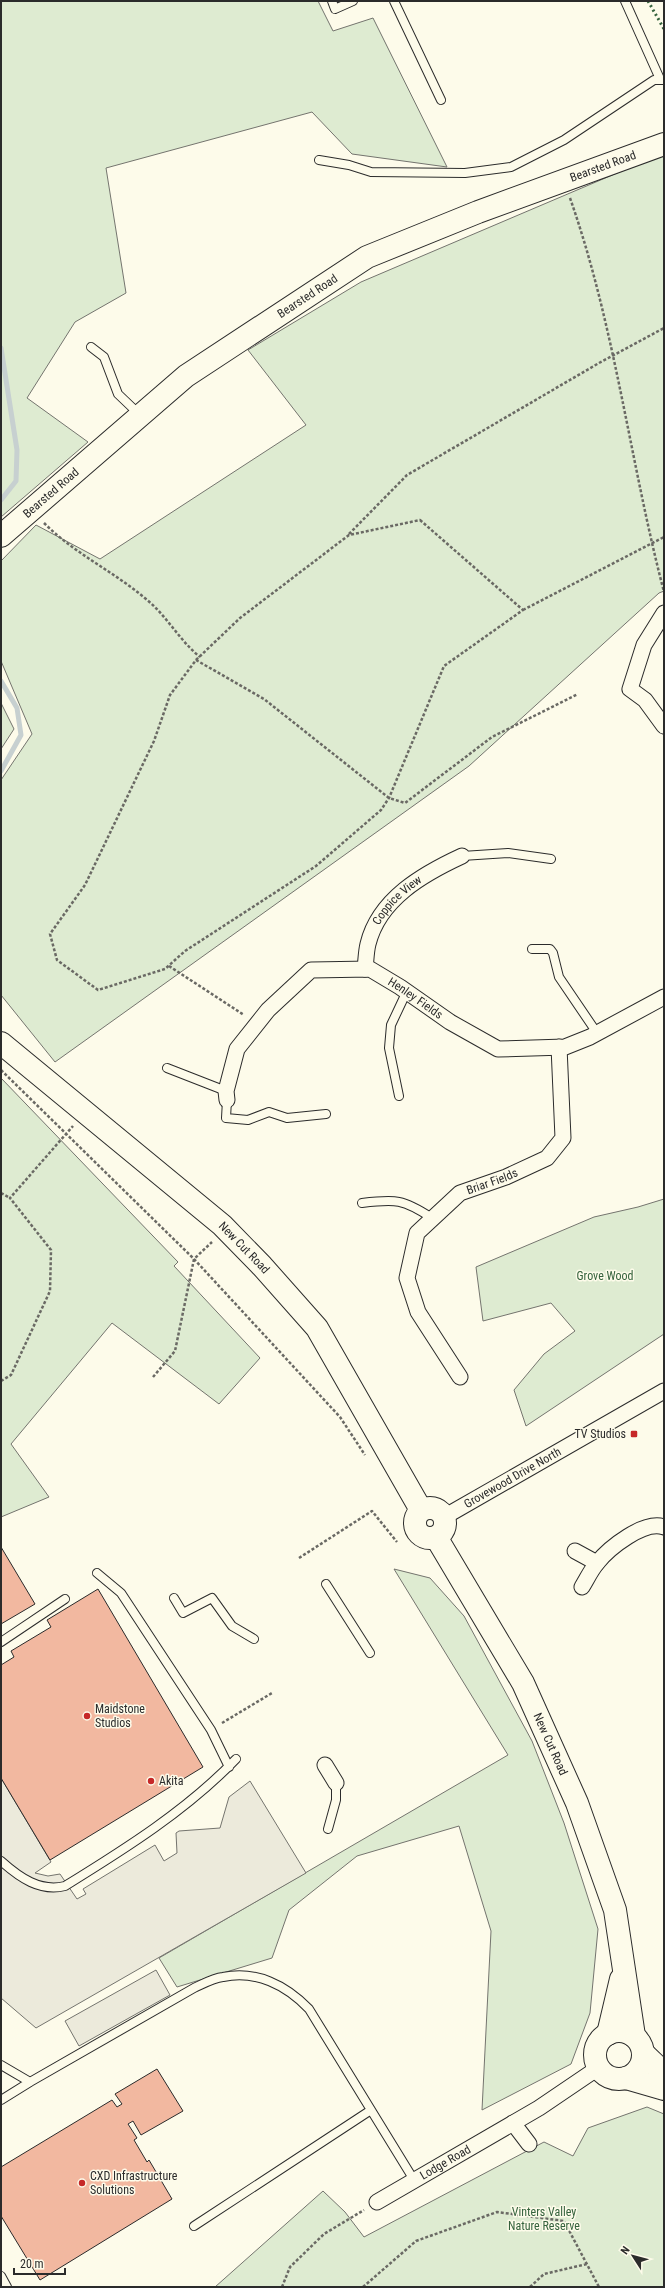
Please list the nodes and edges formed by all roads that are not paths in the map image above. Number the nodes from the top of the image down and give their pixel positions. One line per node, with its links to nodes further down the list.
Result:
1 (332, 1): 2 (lane)
2 (353, 1)
3 (394, 1): 6 (lane)
4 (625, 1): 5 (lane)
5 (662, 80): 8 (lane)
6 (440, 100)
7 (664, 144): 10 (street, Bearsted Road)
8 (319, 160)
9 (91, 347): 10 (lane)
10 (140, 416): 11 (street, Bearsted Road)
11 (1, 536)
12 (664, 613): 13 (street)
13 (664, 726)
14 (462, 856): 15 (lane); 17 (street, Coppice View)
15 (551, 858)
16 (532, 949): 20 (lane)
17 (365, 969): 18 (street, Henley Fields); 24 (street, Henley Fields)
18 (407, 991): 22 (street, Henley Fields); 25 (lane)
19 (664, 997): 20 (street, Henley Fields)
20 (597, 1033): 22 (street, Henley Fields)
21 (1, 1043): 31 (street, New Cut Road)
22 (559, 1047): 28 (street, Briar Fields)
23 (168, 1068): 24 (lane)
24 (227, 1095): 26 (lane)
25 (399, 1096)
26 (326, 1114)
27 (362, 1203): 28 (lane)
28 (432, 1218): 29 (street, Briar Fields)
29 (460, 1377)
30 (664, 1391): 32 (street, Grovewood Drive North)
31 (421, 1510): 32 (street); 34 (street)
32 (444, 1516): 34 (street)
33 (664, 1527): 36 (street)
34 (436, 1537): 51 (street, New Cut Road)
35 (575, 1551): 36 (street)
36 (597, 1563): 39 (street)
37 (97, 1573): 47 (lane)
38 (326, 1584): 44 (lane)
39 (582, 1587)
40 (174, 1598): 42 (lane)
41 (65, 1599): 43 (lane)
42 (254, 1639)
43 (1, 1642)
44 (370, 1653)
45 (236, 1760): 47 (lane)
46 (325, 1765): 48 (street)
47 (229, 1767): 50 (lane)
48 (336, 1783): 49 (lane)
49 (328, 1829)
50 (1, 1862)
51 (623, 1969): 52 (street, New Cut Road); 53 (street, New Cut Road)
52 (608, 2034): 53 (street); 55 (street, New Cut Road)
53 (638, 2045): 56 (street); 57 (street)
54 (1, 2065): 58 (lane)
55 (598, 2068): 57 (street); 62 (street, Lodge Road)
56 (664, 2073)
57 (626, 2078): 59 (street)
58 (30, 2082): 60 (lane); 61 (lane)
59 (664, 2090)
60 (1, 2100)
61 (371, 2110): 64 (lane); 66 (lane)
62 (513, 2123): 63 (street); 64 (street, Lodge Road)
63 (530, 2144)
64 (414, 2180): 65 (street, Lodge Road)
65 (377, 2202)
66 (194, 2226)
67 (1, 2276): 68 (lane)
68 (7, 2287)

